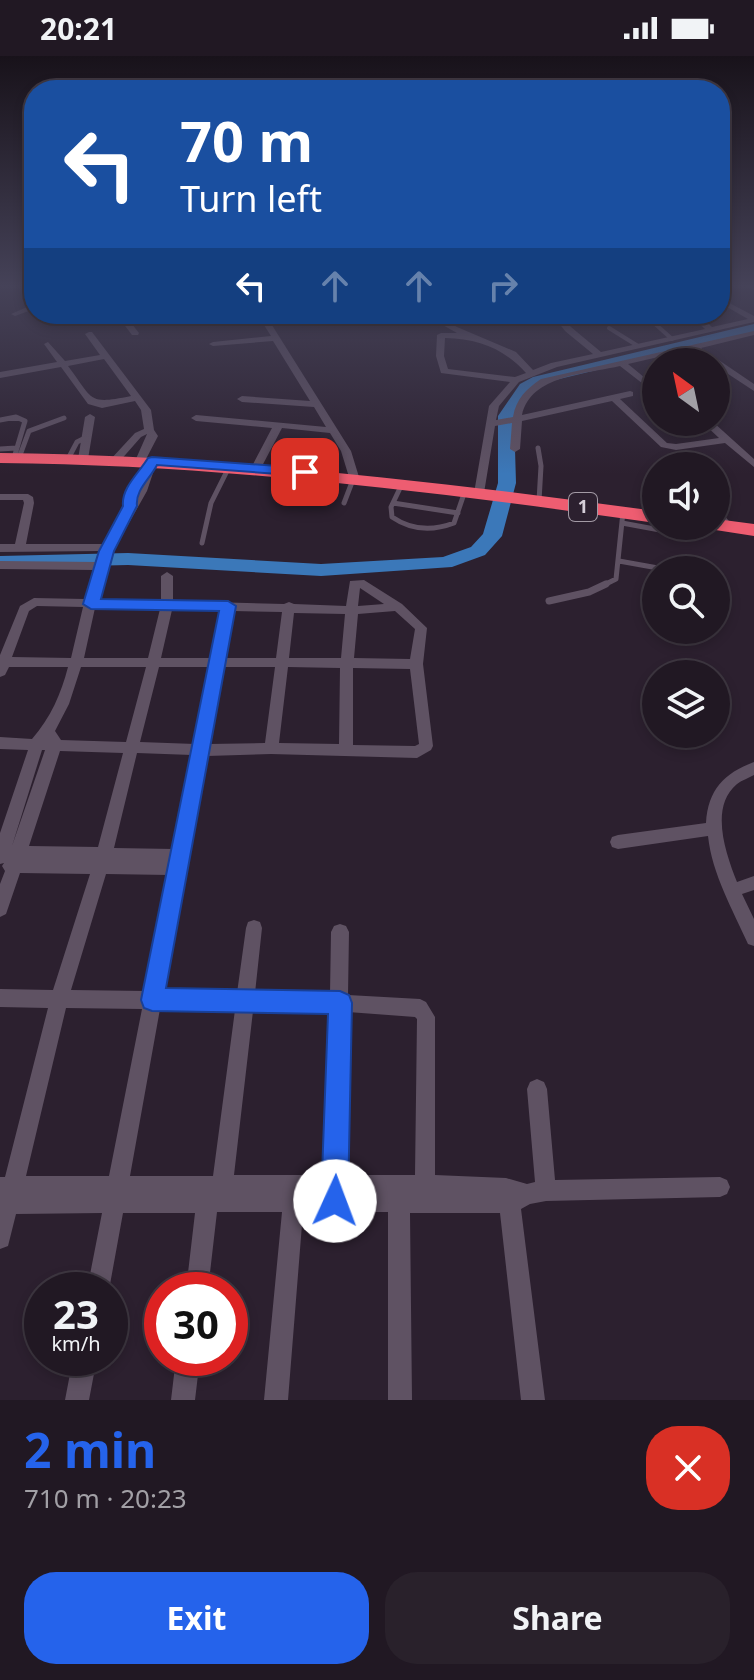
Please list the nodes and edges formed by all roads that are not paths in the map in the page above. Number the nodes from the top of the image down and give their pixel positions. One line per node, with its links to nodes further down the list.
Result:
1 (52, 349): 13 (street)
2 (98, 349): 11 (street)
3 (283, 349): 24 (street)
4 (440, 349): 18 (street)
5 (501, 349): 15 (street)
6 (592, 349): 10 (street)
7 (625, 349): 10 (street)
8 (687, 349): 12 (street)
9 (697, 349): 17 (street)
10 (599, 354): 15 (street)
11 (103, 357): 13 (street); 22 (street)
12 (621, 363): 19 (street); 29 (street)
13 (64, 364): 16 (street); 22 (street)
14 (750, 371): 17 (street)
15 (531, 373): 18 (street)
16 (0, 375)
17 (737, 376): 20 (street)
18 (516, 380): 31 (street)
19 (642, 380)
20 (754, 388)
21 (630, 394): 23 (street)
22 (137, 398): 33 (street)
23 (615, 399): 29 (street); 36 (street)
24 (317, 404): 30 (street); 34 (street)
25 (90, 417): 40 (street)
26 (64, 418): 39 (lane)
27 (196, 418): 30 (street)
28 (0, 420): 39 (lane)
29 (514, 420): 31 (street); 38 (street)
30 (242, 422): 32 (street)
31 (496, 424): 48 (street)
32 (278, 426): 34 (street); 45 (street)
33 (149, 430): 41 (street); 44 (street)
34 (333, 430): 46 (street)
35 (723, 436): 36 (street)
36 (727, 440): 42 (street)
37 (538, 448): 50 (lane)
38 (515, 449)
39 (10, 454): 40 (highway, 1)
40 (76, 459): 41 (highway, 1)
41 (115, 460): 44 (highway, 1)
42 (754, 464)
43 (229, 465): 44 (highway, 1); 45 (highway, 1); 59 (lane)
44 (146, 466): 62 (street)
45 (256, 468): 46 (highway, 1)
46 (354, 477): 47 (highway, 1); 51 (lane)
47 (403, 482): 48 (highway, 1); 52 (lane)
48 (475, 492): 50 (highway, 1); 53 (lane)
49 (0, 497): 61 (street)
50 (539, 501): 55 (highway, 1)
51 (344, 503)
52 (393, 503): 53 (lane); 53 (lane)
53 (458, 513)
54 (642, 517): 55 (highway, 1)
55 (622, 518): 56 (lane); 63 (lane)
56 (642, 524)
57 (730, 527): 58 (highway)
58 (754, 530)
59 (202, 543)
60 (0, 548): 61 (street)
61 (20, 548): 62 (street)
62 (105, 556): 64 (street); 68 (street)
63 (619, 561): 65 (lane); 67 (lane)
64 (0, 565)
65 (642, 565)
66 (167, 576): 69 (street)
67 (549, 601)
68 (91, 604): 69 (street); 74 (street); 80 (street)
69 (167, 606): 70 (street); 75 (street)
70 (228, 606): 71 (street); 76 (street)
71 (289, 606): 73 (street); 77 (street)
72 (398, 607): 73 (street); 73 (street); 79 (street)
73 (353, 610): 78 (street)
74 (77, 661): 75 (street); 80 (street); 81 (street)
75 (154, 661): 76 (street); 84 (street)
76 (219, 661): 77 (street); 86 (street)
77 (283, 661): 78 (street); 85 (street)
78 (347, 663): 79 (street); 87 (street)
79 (416, 664): 87 (street)
80 (2, 667)
81 (53, 737): 83 (street); 84 (street); 91 (street)
82 (0, 743): 83 (street)
83 (37, 743): 91 (street)
84 (131, 747): 86 (street); 92 (street)
85 (271, 748): 86 (street); 87 (street)
86 (203, 750): 93 (street)
87 (346, 751)
88 (754, 768): 89 (street)
89 (713, 829): 90 (street); 95 (street)
90 (618, 842)
91 (6, 858): 92 (street); 96 (street)
92 (102, 861): 93 (street); 101 (street)
93 (179, 862): 102 (street)
94 (754, 883): 95 (street)
95 (734, 890): 99 (street)
96 (0, 909)
97 (254, 928): 103 (street)
98 (340, 932): 104 (street)
99 (754, 938)
100 (0, 998): 101 (street)
101 (59, 999): 102 (street); 114 (street)
102 (152, 1000): 103 (street); 109 (street)
103 (246, 1002): 104 (street); 110 (street)
104 (340, 1003): 108 (street); 112 (street)
105 (537, 1089): 113 (street)
106 (720, 1187): 113 (street)
107 (294, 1193): 108 (street); 110 (street); 122 (street)
108 (335, 1193): 111 (street)
109 (116, 1194): 110 (street); 114 (street); 116 (street)
110 (215, 1194): 117 (street)
111 (399, 1194): 112 (street); 123 (street)
112 (424, 1194): 113 (street)
113 (523, 1194): 124 (street)
114 (6, 1195): 115 (street)
115 (0, 1238)
116 (101, 1272)
117 (200, 1272)
118 (82, 1376): 120 (street)
119 (186, 1376): 121 (street)
120 (77, 1400)
121 (183, 1400)
122 (276, 1400)
123 (400, 1400)
124 (533, 1400)

